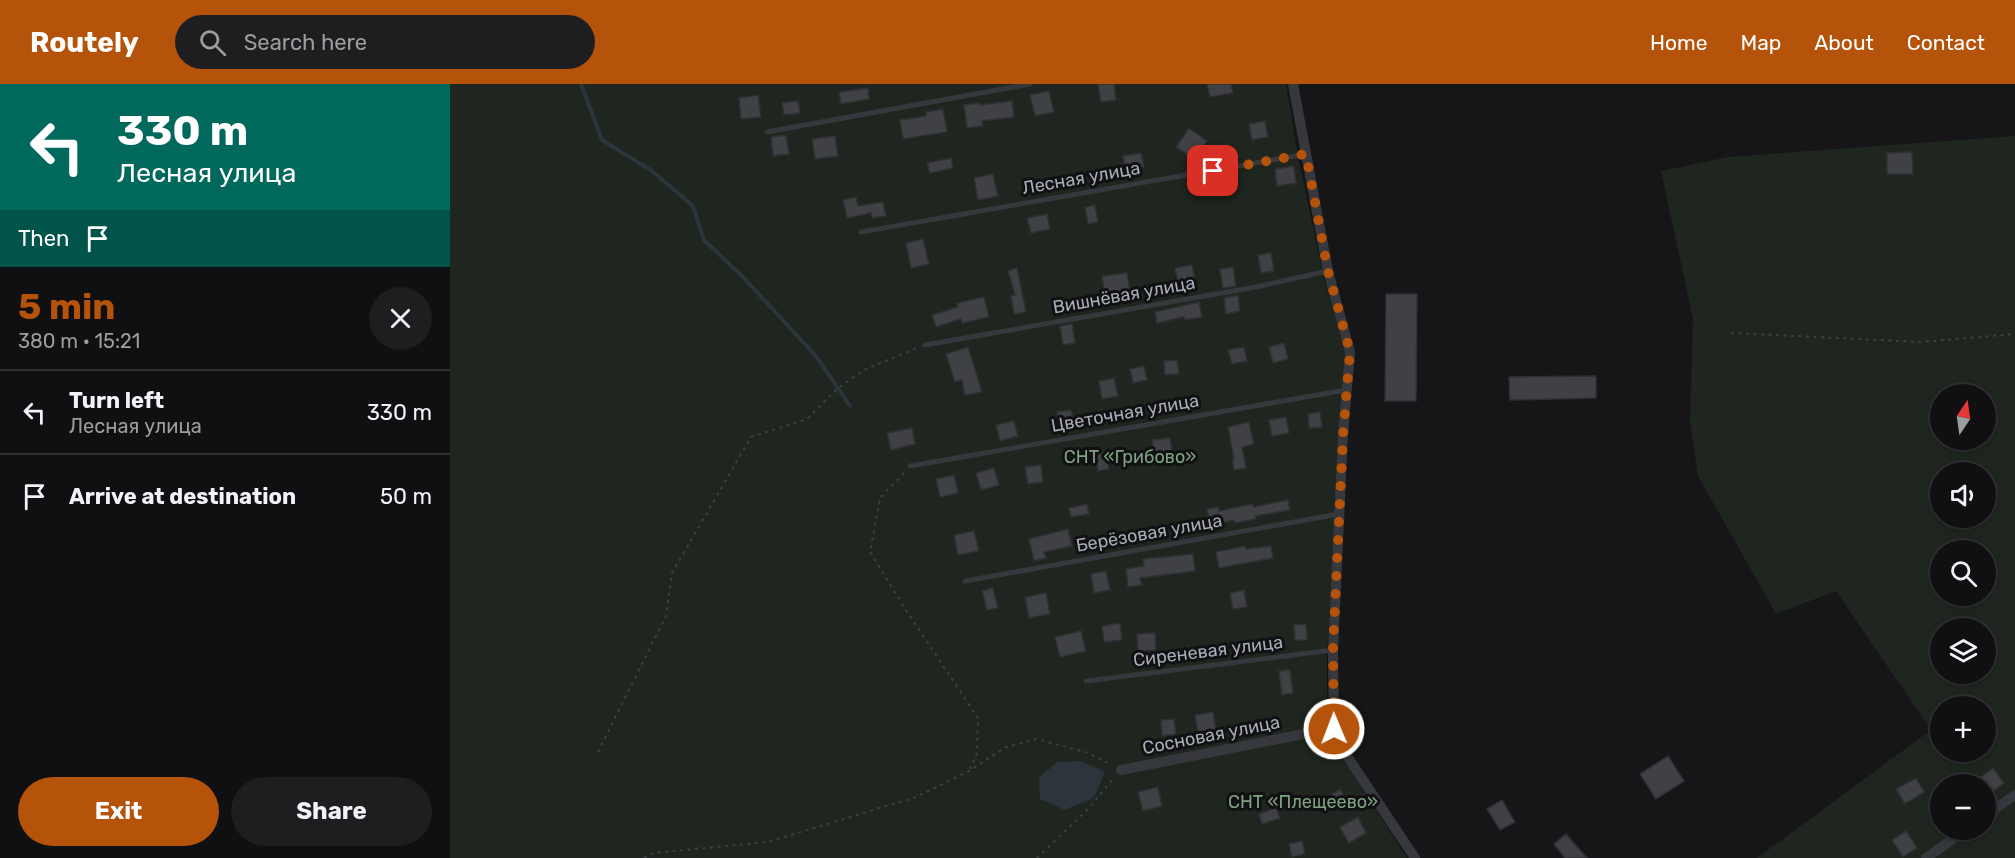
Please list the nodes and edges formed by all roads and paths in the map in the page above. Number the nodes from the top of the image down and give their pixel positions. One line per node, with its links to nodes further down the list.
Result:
1 (1030, 84): 3 (lane)
2 (1293, 84): 4 (street)
3 (766, 132)
4 (1306, 154): 5 (lane, Лесная улица); 6 (street)
5 (861, 232)
6 (1328, 271): 9 (lane, Вишнёвая улица); 10 (street)
7 (1731, 333): 8 (path)
8 (2015, 334)
9 (925, 345): 17 (path)
10 (1346, 390): 11 (lane, Цветочная улица); 12 (street)
11 (910, 466): 19 (path)
12 (1339, 514): 13 (lane, Берёзовая улица); 14 (street)
13 (965, 581)
14 (1333, 650): 15 (lane, Сиреневая улица); 16 (street)
15 (1086, 681)
16 (1334, 729): 18 (street, Сосновая улица); 25 (street)
17 (598, 752)
18 (1121, 770): 19 (path); 24 (path)
19 (969, 771): 23 (path)
20 (2015, 795): 21 (street)
21 (1996, 808)
22 (1952, 840): 26 (street)
23 (644, 858)
24 (1037, 858)
25 (1415, 858)
26 (1926, 858)

